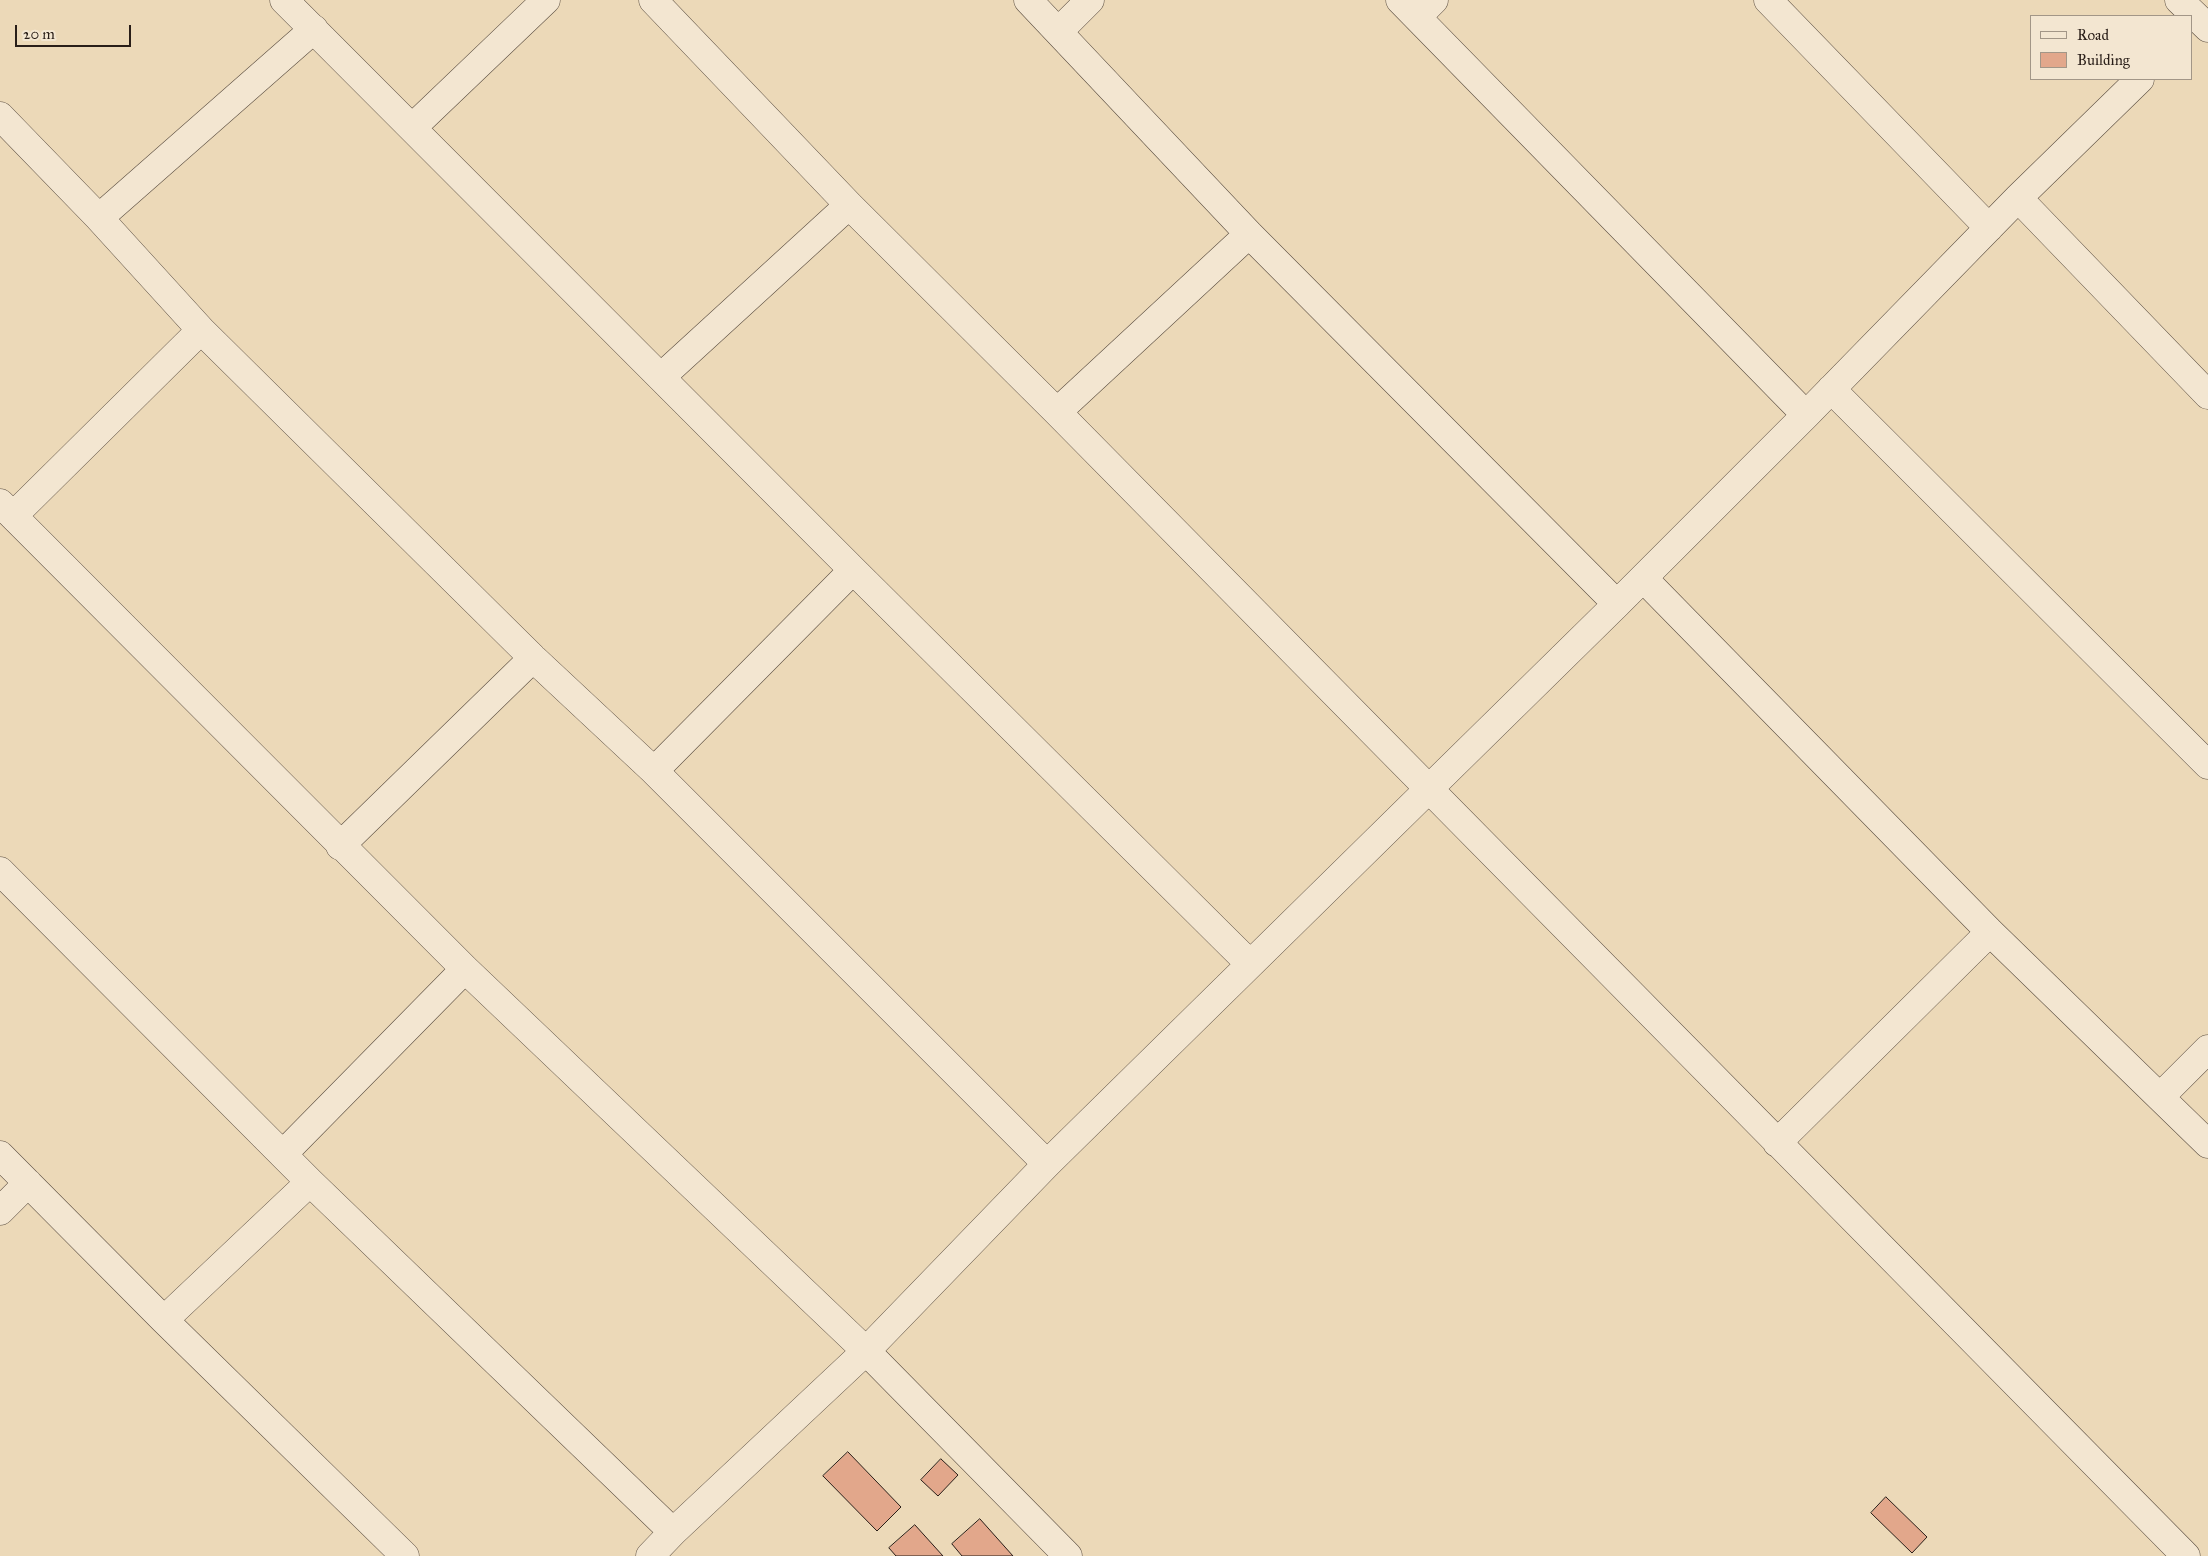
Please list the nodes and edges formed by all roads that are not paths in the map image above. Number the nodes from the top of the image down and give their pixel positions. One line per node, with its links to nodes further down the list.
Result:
1 (284, 0): 10 (street)
2 (546, 0): 14 (street)
3 (653, 0): 16 (street)
4 (1028, 0): 11 (street)
5 (1090, 0): 11 (street)
6 (1768, 0): 18 (street)
7 (2179, 0): 9 (street)
8 (1417, 6): 25 (street)
9 (2202, 22)
10 (314, 29): 14 (street); 17 (street)
11 (1059, 31): 19 (street)
12 (2139, 80): 15 (street)
13 (0, 116): 17 (street)
14 (412, 128): 21 (street)
15 (2018, 198): 18 (street); 23 (street)
16 (849, 205): 21 (street); 24 (street)
17 (99, 218): 20 (street)
18 (1989, 228): 22 (street)
19 (1248, 234): 24 (street); 29 (street)
20 (201, 330): 26 (street); 30 (street)
21 (660, 377): 27 (street)
22 (1831, 389): 25 (street); 31 (street)
23 (2208, 395)
24 (1058, 412): 33 (street)
25 (1806, 415): 28 (street)
26 (6, 510): 34 (street)
27 (853, 570): 32 (street); 37 (street)
28 (1643, 578): 29 (street); 36 (street)
29 (1617, 604): 33 (street)
30 (533, 658): 32 (street); 34 (street)
31 (2203, 749)
32 (654, 771): 45 (street)
33 (1430, 789): 37 (street); 41 (street)
34 (340, 846): 38 (street)
35 (0, 871): 43 (street)
36 (1990, 932): 40 (street); 41 (street)
37 (1249, 964): 45 (street)
38 (465, 970): 43 (street); 50 (street)
39 (2208, 1049): 40 (street)
40 (2160, 1097): 42 (street)
41 (1777, 1143): 55 (street)
42 (2208, 1144)
43 (283, 1154): 46 (street)
44 (0, 1155): 47 (street)
45 (1047, 1164): 50 (street)
46 (310, 1182): 49 (street); 51 (street)
47 (28, 1184): 48 (street); 49 (street)
48 (0, 1211)
49 (164, 1320): 52 (street)
50 (866, 1351): 51 (street); 54 (street)
51 (673, 1532): 53 (street)
52 (405, 1556)
53 (650, 1556)
54 (1068, 1556)
55 (2186, 1556)

